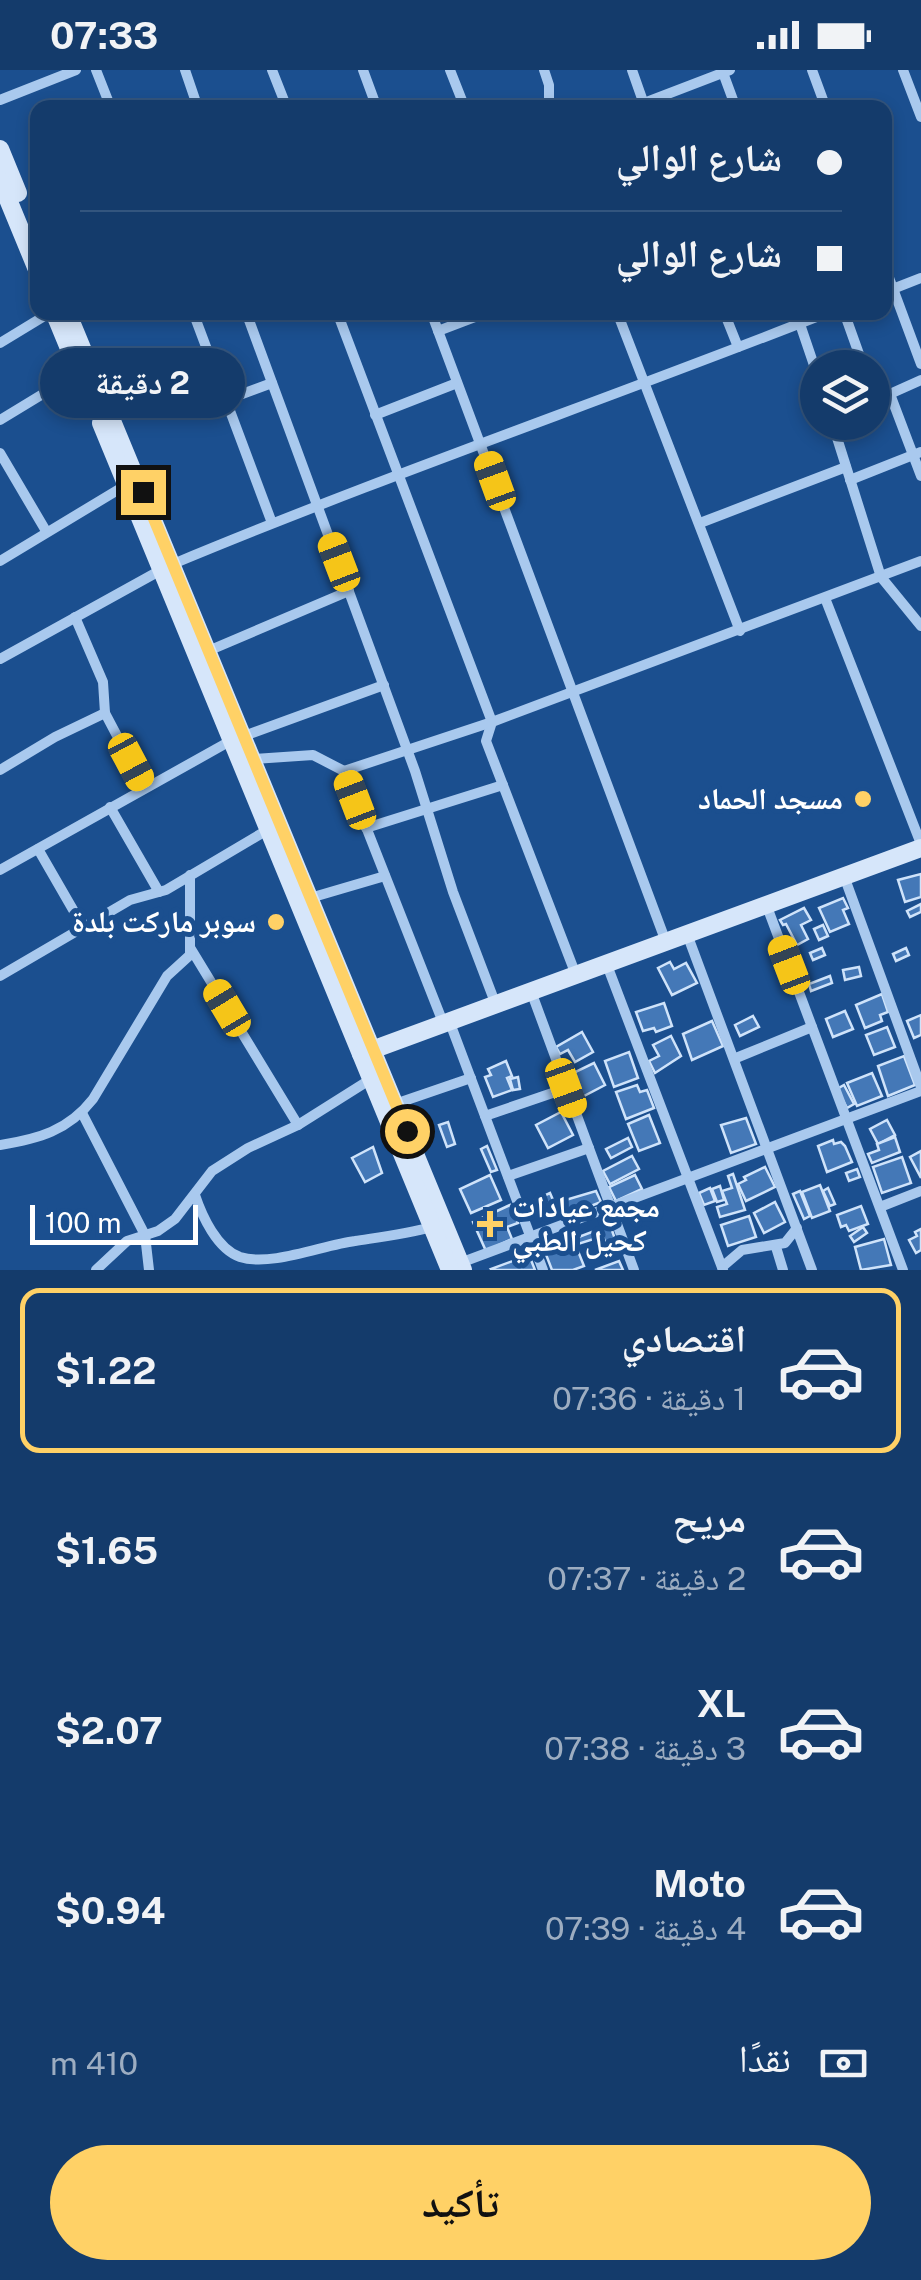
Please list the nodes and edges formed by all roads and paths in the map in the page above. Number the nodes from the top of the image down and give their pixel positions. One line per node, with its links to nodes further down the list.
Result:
1 (76, 70): 12 (street)
2 (96, 70): 13 (street)
3 (186, 70): 14 (street)
4 (272, 70): 15 (street)
5 (362, 70): 16 (street)
6 (450, 70): 17 (street)
7 (544, 70): 18 (street)
8 (632, 70): 19 (street)
9 (812, 70): 22 (street)
10 (903, 70): 23 (street)
11 (725, 71): 20 (street); 21 (street)
12 (0, 100)
13 (108, 100)
14 (195, 100)
15 (283, 100)
16 (374, 100)
17 (462, 100)
18 (549, 100)
19 (643, 100)
20 (657, 100)
21 (734, 100)
22 (823, 100)
23 (921, 117)
24 (0, 149): 26 (street)
25 (0, 180): 27 (street)
26 (30, 220)
27 (30, 253)
28 (921, 278): 29 (street)
29 (892, 289)
30 (892, 297): 49 (street)
31 (52, 320): 45 (street)
32 (64, 320): 50 (street)
33 (65, 320): 74 (street)
34 (196, 320): 56 (street)
35 (249, 320): 52 (street)
36 (340, 320): 57 (street)
37 (434, 320): 44 (street)
38 (467, 320): 44 (street)
39 (620, 320): 54 (street)
40 (727, 320): 46 (street)
41 (806, 320): 43 (street)
42 (847, 320): 48 (street)
43 (800, 324): 46 (street); 47 (street)
44 (438, 331): 53 (street)
45 (0, 343)
46 (738, 348): 54 (street)
47 (809, 350)
48 (858, 350)
49 (921, 364)
50 (80, 372): 58 (street); 67 (street)
51 (921, 380): 55 (street)
52 (272, 383): 56 (street); 68 (street)
53 (457, 383): 57 (street); 60 (street)
54 (644, 383): 60 (street); 70 (street)
55 (890, 394): 62 (street)
56 (226, 400): 69 (street)
57 (374, 415): 64 (street)
58 (0, 420)
59 (838, 440): 63 (street)
60 (482, 446): 64 (street); 84 (street)
61 (0, 453): 71 (street)
62 (917, 454): 65 (street); 66 (street)
63 (846, 467): 66 (street); 70 (street)
64 (398, 475): 68 (street); 86 (street)
65 (921, 476)
66 (850, 480): 75 (street)
67 (126, 485): 71 (street); 74 (street)
68 (317, 505): 69 (street); 76 (street)
69 (272, 523): 74 (street)
70 (700, 523): 80 (street)
71 (46, 531): 72 (street)
72 (0, 560)
73 (921, 561): 75 (street)
74 (167, 567): 78 (street); 81 (street); 87 (street)
75 (881, 577): 77 (street); 79 (street)
76 (350, 592): 81 (street); 83 (street)
77 (825, 598): 80 (street); 98 (street)
78 (75, 618): 82 (street); 85 (street)
79 (921, 626)
80 (740, 631): 84 (street)
81 (208, 650): 87 (street)
82 (0, 659)
83 (384, 685): 87 (street); 88 (street)
84 (572, 691): 86 (street); 109 (street)
85 (105, 712): 90 (street); 93 (street)
86 (492, 722): 88 (street); 92 (street)
87 (238, 738): 89 (street); 93 (street); 97 (street)
88 (408, 752): 91 (street); 95 (street)
89 (254, 759): 91 (street); 105 (street)
90 (0, 770)
91 (344, 771): 96 (street)
92 (503, 785): 95 (street); 113 (street)
93 (144, 787): 94 (street)
94 (110, 807): 99 (street); 104 (street)
95 (428, 810): 96 (street); 115 (street)
96 (366, 828): 102 (street)
97 (268, 829): 101 (street); 118 (street)
98 (921, 846): 103 (street)
99 (38, 850): 100 (street); 107 (street)
100 (0, 870)
101 (190, 875): 104 (street); 110 (street)
102 (385, 876): 105 (street); 116 (street)
103 (844, 876): 106 (street); 123 (street)
104 (159, 892): 107 (street)
105 (310, 898): 118 (street)
106 (766, 904): 108 (street); 117 (street)
107 (83, 927): 112 (street)
108 (687, 934): 109 (street); 119 (street)
109 (666, 942): 111 (street)
110 (192, 949): 125 (street); 128 (street)
111 (607, 965): 113 (street); 133 (street)
112 (0, 976)
113 (577, 976): 114 (street)
114 (532, 994): 115 (street); 122 (street)
115 (496, 1006): 116 (street)
116 (447, 1024): 118 (street); 120 (street)
117 (812, 1027): 119 (street); 127 (street)
118 (367, 1052): 121 (street); 124 (street)
119 (736, 1058): 131 (street)
120 (471, 1078): 124 (street); 126 (street)
121 (371, 1079): 128 (street); 138 (street)
122 (566, 1088): 126 (street); 130 (street)
123 (921, 1089): 127 (street)
124 (396, 1104): 144 (street)
125 (82, 1113): 129 (street); 140 (street)
126 (485, 1116): 132 (street)
127 (847, 1118): 131 (street); 137 (street)
128 (298, 1125): 135 (street)
129 (0, 1145)
130 (588, 1148): 132 (street); 136 (street)
131 (769, 1148): 133 (street); 139 (street)
132 (508, 1176): 141 (street)
133 (688, 1178): 136 (street); 145 (street)
134 (921, 1191): 137 (street)
135 (195, 1195): 140 (street); 143 (street)
136 (610, 1207): 141 (street); 150 (street)
137 (880, 1207): 153 (street)
138 (432, 1227): 143 (street); 144 (street)
139 (797, 1228): 142 (street); 152 (street)
140 (145, 1235): 146 (street); 147 (street)
141 (530, 1237): 144 (street); 149 (street)
142 (776, 1247): 145 (street); 151 (street)
143 (258, 1259): 148 (street)
144 (458, 1268)
145 (723, 1268)
146 (96, 1270)
147 (149, 1270)
148 (268, 1270)
149 (543, 1270)
150 (634, 1270)
151 (784, 1270)
152 (812, 1270)
153 (903, 1270)

